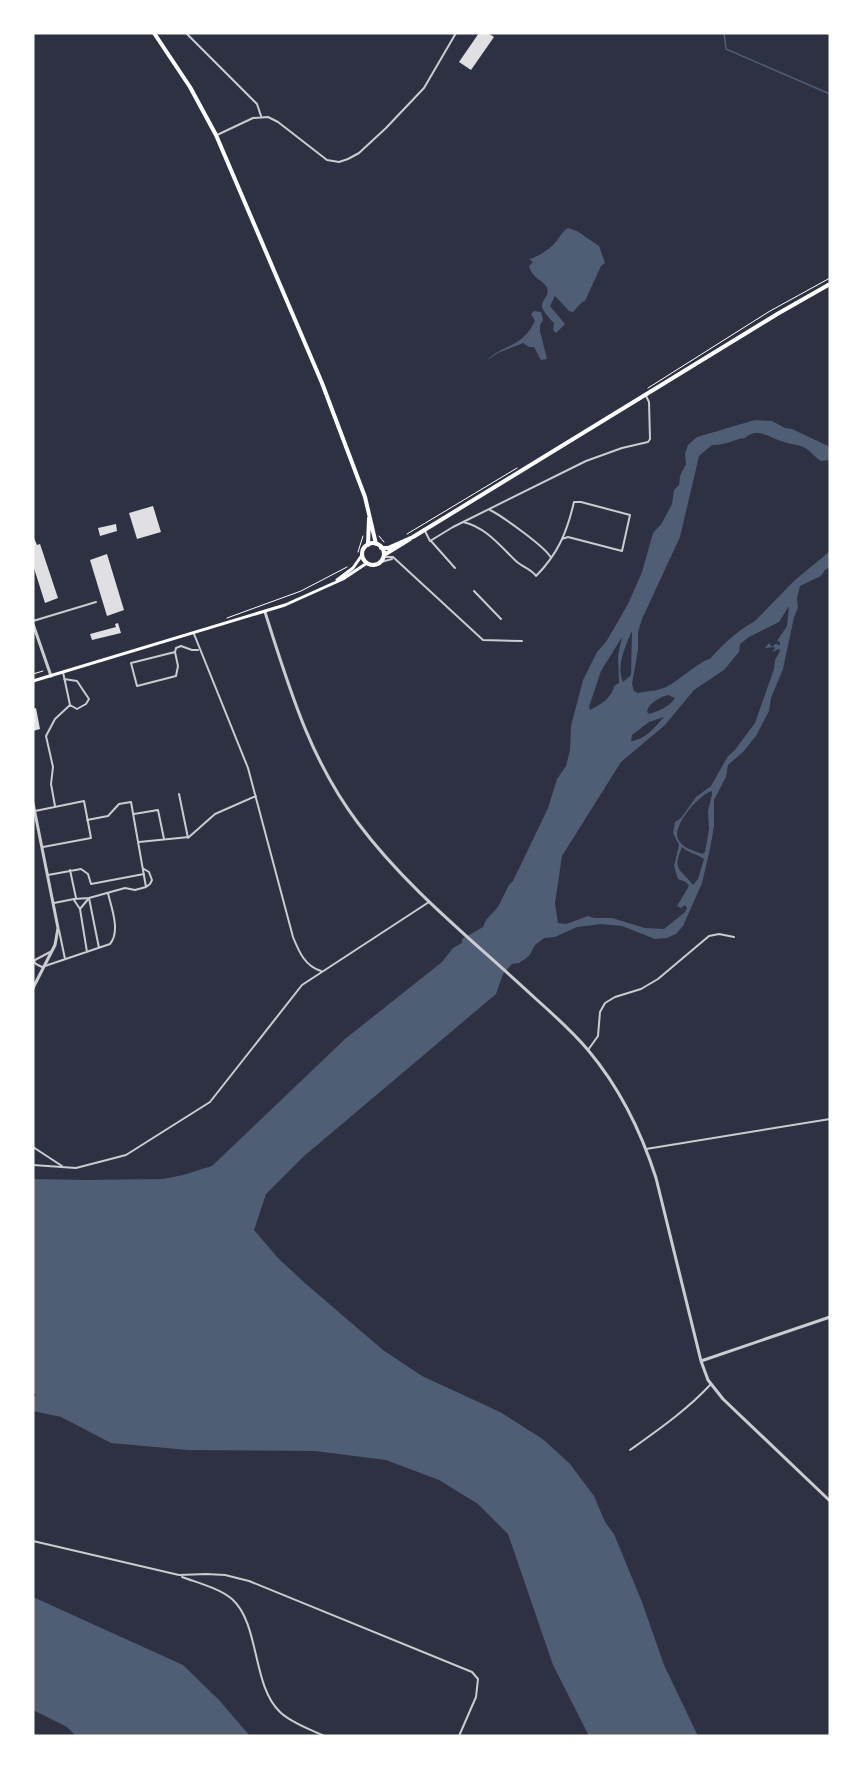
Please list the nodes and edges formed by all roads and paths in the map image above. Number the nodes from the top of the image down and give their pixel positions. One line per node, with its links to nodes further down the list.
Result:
1 (154, 33): 5 (main road)
2 (186, 33): 4 (street)
3 (456, 33): 4 (street)
4 (261, 116): 5 (street)
5 (216, 135): 13 (main road)
6 (830, 278): 8 (path)
7 (830, 284): 8 (main road)
8 (643, 393): 10 (street); 12 (main road)
9 (520, 466): 14 (path)
10 (489, 510): 11 (street); 24 (street)
11 (463, 522): 17 (street); 24 (street)
12 (424, 530): 15 (main road); 17 (street)
13 (371, 535): 18 (main road); 19 (main road); 20 (path); 23 (path)
14 (402, 537)
15 (412, 537): 20 (main road); 22 (main road)
16 (562, 539): 16 (street); 24 (street)
17 (430, 541): 27 (street)
18 (376, 544): 19 (main road); 20 (main road)
19 (368, 545): 21 (main road)
20 (383, 546): 22 (main road)
21 (362, 555): 25 (main road); 28 (main road)
22 (383, 558): 25 (main road); 36 (street)
23 (356, 560)
24 (550, 561)
25 (367, 563): 28 (main road)
26 (349, 566): 32 (path)
27 (455, 568)
28 (336, 582): 31 (main road)
29 (474, 591): 33 (street)
30 (96, 602): 34 (street)
31 (265, 612): 35 (main road); 65 (street)
32 (224, 619)
33 (501, 619)
34 (33, 622): 42 (street)
35 (194, 633): 37 (street); 39 (main road)
36 (522, 641)
37 (199, 650): 38 (street); 47 (street)
38 (176, 652): 40 (street); 40 (street)
39 (128, 653): 40 (street); 41 (main road)
40 (131, 663)
41 (63, 672): 42 (main road); 43 (street)
42 (51, 676): 44 (main road)
43 (64, 679): 45 (street); 45 (street)
44 (33, 681)
45 (70, 705): 49 (street)
46 (179, 794): 53 (street)
47 (256, 796): 53 (street); 76 (street)
48 (33, 803): 50 (street)
49 (55, 806): 50 (street); 52 (street)
50 (35, 811): 56 (street)
51 (134, 814): 52 (street); 54 (street); 55 (street)
52 (87, 820): 56 (street)
53 (188, 838): 54 (street)
54 (164, 839): 55 (street)
55 (139, 842): 57 (street)
56 (43, 847): 60 (street)
57 (143, 868): 59 (street); 61 (street)
58 (70, 870): 59 (street); 60 (street); 64 (street)
59 (144, 874): 61 (street)
60 (48, 875): 66 (street)
61 (146, 887): 62 (street)
62 (108, 892): 63 (street); 70 (street)
63 (88, 898): 64 (street); 67 (street); 70 (street)
64 (75, 899): 66 (street); 67 (street)
65 (430, 901): 76 (street); 78 (street)
66 (54, 903): 68 (street)
67 (80, 909): 72 (street)
68 (58, 924): 71 (street); 73 (street)
69 (734, 938): 78 (street)
70 (99, 948): 72 (street)
71 (52, 951): 74 (street); 75 (street)
72 (87, 952): 73 (street)
73 (65, 959): 75 (street)
74 (33, 961): 75 (street)
75 (42, 967): 77 (street)
76 (321, 971): 83 (street)
77 (33, 988)
78 (588, 1050): 81 (street)
79 (830, 1119): 81 (street)
80 (33, 1146): 83 (street)
81 (646, 1149): 85 (street)
82 (33, 1165): 83 (street)
83 (62, 1166)
84 (830, 1317): 85 (street)
85 (701, 1361): 86 (street)
86 (711, 1384): 87 (street); 88 (street)
87 (630, 1450)
88 (830, 1501)
89 (33, 1540): 90 (street)
90 (179, 1575): 91 (street); 92 (street)
91 (324, 1736)
92 (459, 1736)

